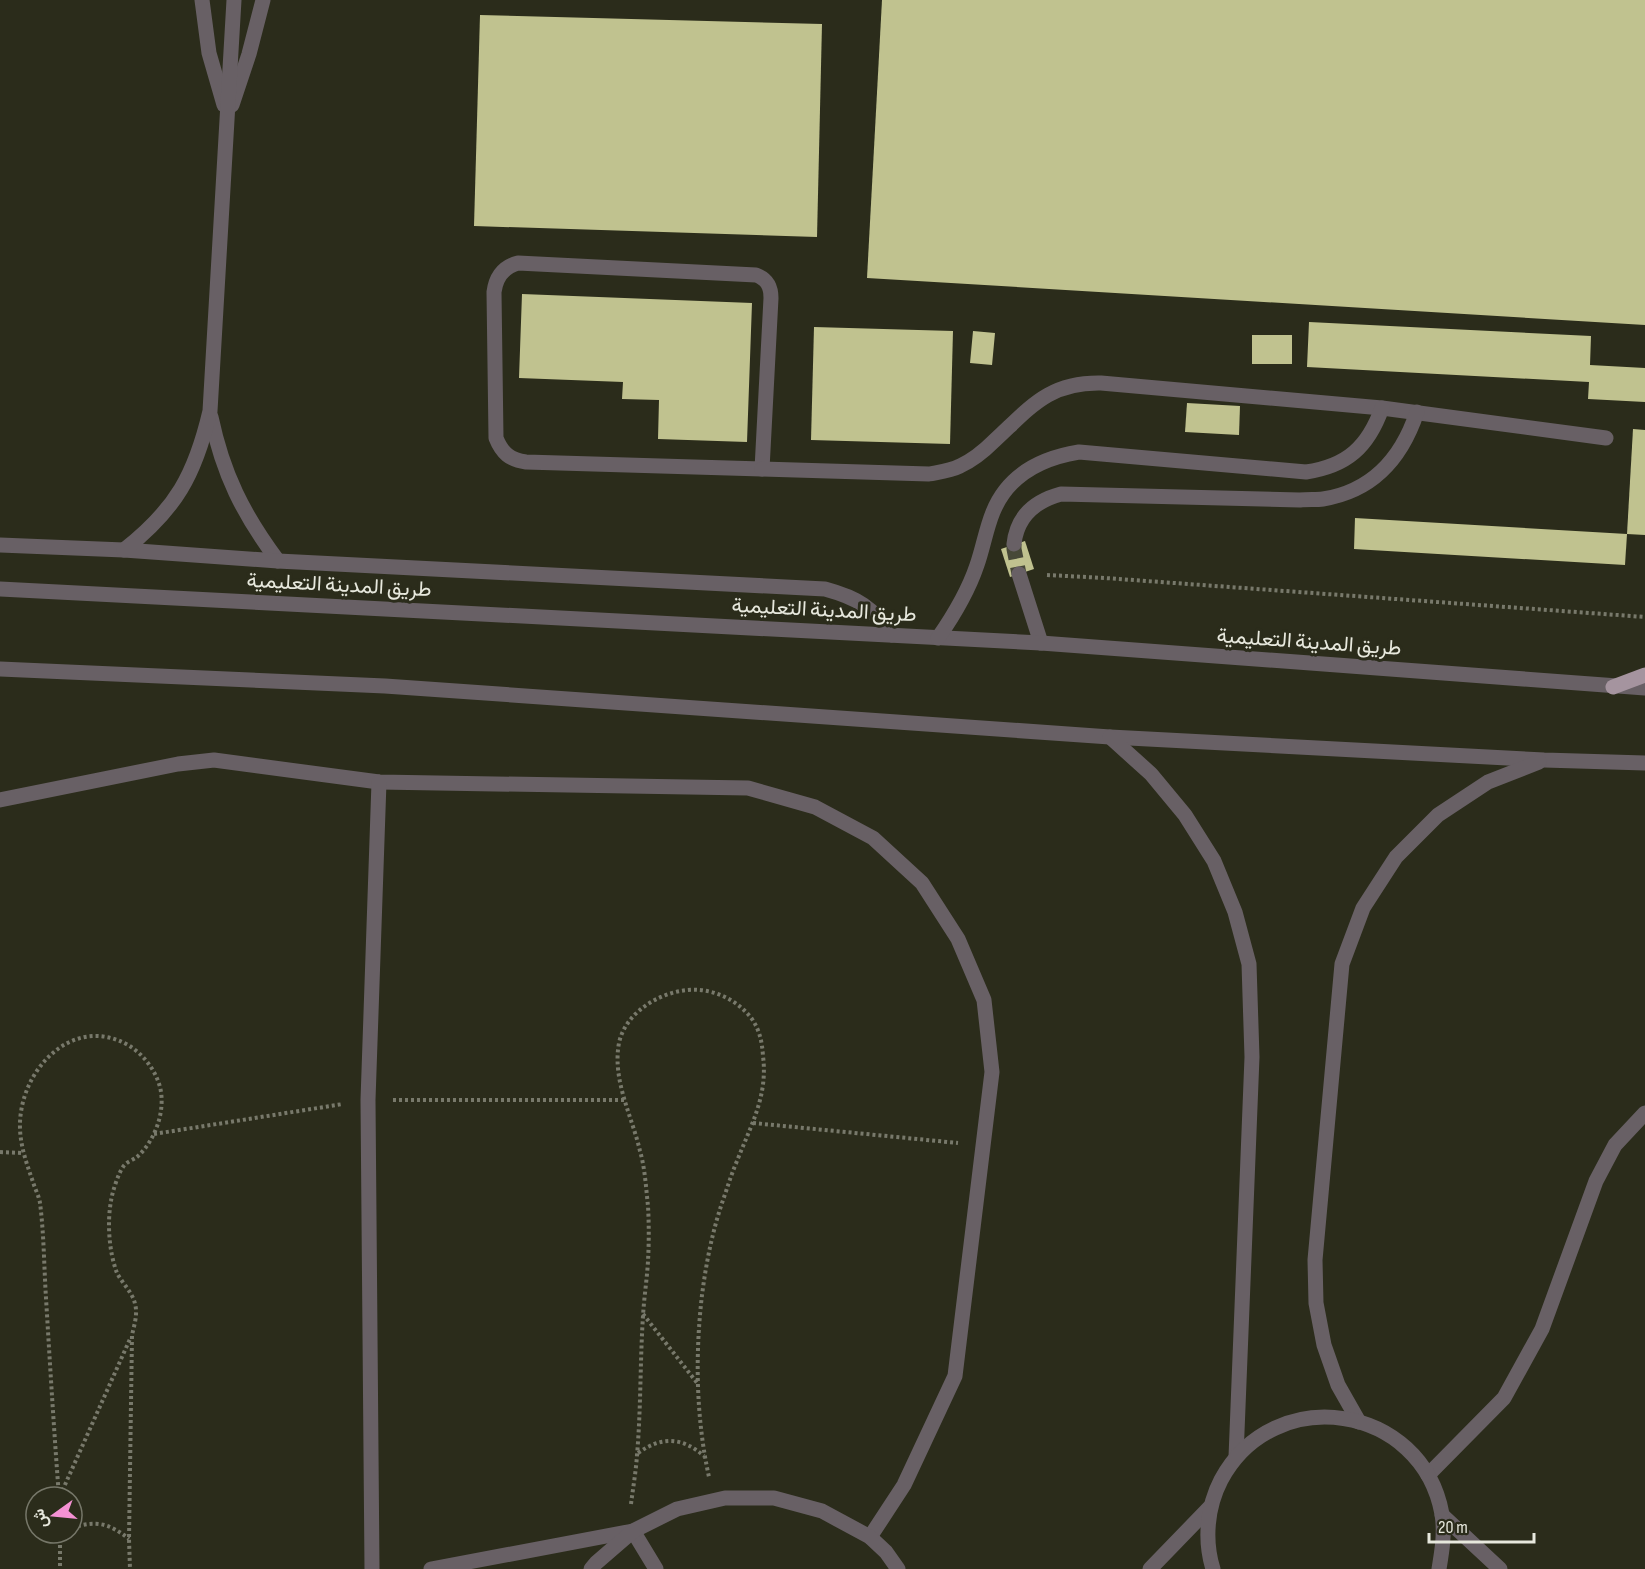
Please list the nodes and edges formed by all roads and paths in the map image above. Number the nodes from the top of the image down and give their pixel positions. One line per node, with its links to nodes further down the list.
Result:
1 (202, 0): 4 (street)
2 (234, 0): 4 (street)
3 (263, 0): 4 (street)
4 (227, 116): 6 (street)
5 (1382, 408): 7 (street); 9 (street); 18 (street)
6 (210, 411): 12 (street); 13 (street)
7 (1417, 412): 8 (street); 10 (street)
8 (1606, 438)
9 (762, 468): 9 (street)
10 (1014, 544)
11 (0, 545): 12 (street)
12 (124, 550): 13 (street)
13 (278, 561): 17 (street)
14 (1019, 574): 16 (path); 19 (street)
15 (0, 589): 17 (street, طريق المدينة التعليمية)
16 (1645, 617)
17 (892, 635): 18 (street, طريق المدينة التعليمية)
18 (938, 638): 19 (street, طريق المدينة التعليمية)
19 (1041, 643): 22 (street, طريق المدينة التعليمية)
20 (0, 669): 24 (street)
21 (1645, 675): 22 (main road)
22 (1613, 687): 23 (street, طريق المدينة التعليمية)
23 (1645, 688)
24 (1110, 737): 25 (street); 43 (street)
25 (1544, 760): 26 (street); 40 (street)
26 (1645, 764)
27 (379, 782): 28 (street); 29 (street); 34 (street)
28 (0, 800)
29 (368, 1100): 30 (path); 33 (path); 57 (street)
30 (626, 1100): 32 (path); 37 (path)
31 (1645, 1113): 44 (street)
32 (753, 1123): 34 (path); 39 (path)
33 (154, 1134): 36 (path); 38 (path)
34 (982, 1146): 52 (street)
35 (0, 1152): 36 (path)
36 (23, 1153): 45 (path)
37 (643, 1314): 39 (path); 41 (path)
38 (132, 1335): 46 (path); 53 (path)
39 (698, 1383): 42 (path)
40 (1359, 1422): 43 (street); 44 (street)
41 (637, 1453): 42 (path); 51 (path)
42 (705, 1457): 47 (path)
43 (1236, 1457): 48 (street)
44 (1428, 1475): 49 (street)
45 (58, 1485)
46 (64, 1485)
47 (714, 1500): 51 (street); 52 (street)
48 (1210, 1507): 62 (street); 63 (street)
49 (1442, 1515): 64 (street); 65 (street)
50 (84, 1524): 53 (path)
51 (630, 1531): 58 (street); 59 (street); 60 (street)
52 (870, 1537): 61 (street)
53 (129, 1539): 56 (path)
54 (61, 1545): 55 (path)
55 (60, 1569)
56 (130, 1569)
57 (372, 1569)
58 (431, 1569)
59 (591, 1569)
60 (656, 1569)
61 (898, 1569)
62 (1150, 1569)
63 (1213, 1569)
64 (1439, 1569)
65 (1500, 1569)

